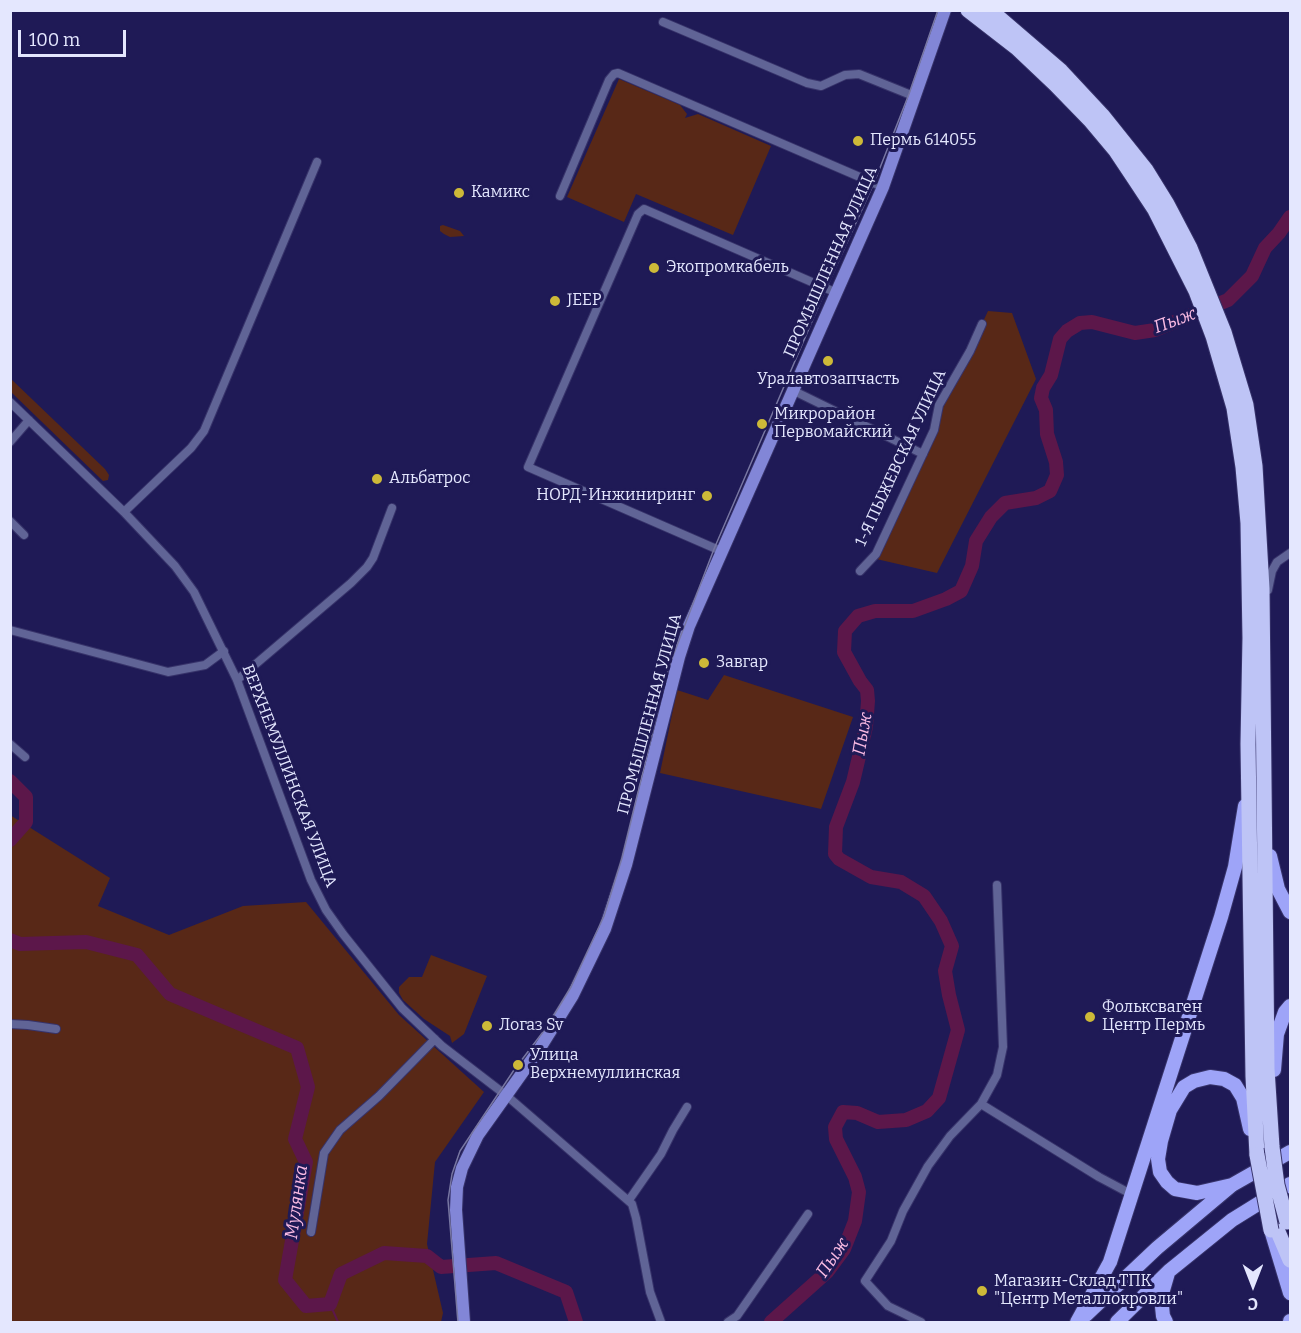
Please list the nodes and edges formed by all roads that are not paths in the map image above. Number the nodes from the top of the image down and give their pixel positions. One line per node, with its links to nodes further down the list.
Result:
1 (945, 10): 4 (street, ПРОМЫШЛЕННАЯ УЛИЦА)
2 (978, 12): 10 (highway)
3 (663, 22): 4 (street)
4 (916, 97): 6 (street, ПРОМЫШЛЕННАЯ УЛИЦА)
5 (317, 162): 17 (street)
6 (884, 187): 7 (street); 8 (street, ПРОМЫШЛЕННАЯ УЛИЦА)
7 (560, 195)
8 (837, 293): 11 (street, ПРОМЫШЛЕННАЯ УЛИЦА); 20 (street)
9 (982, 324): 15 (street, 1-Я ПЫЖЕВСКАЯ УЛИЦА)
10 (1219, 334): 24 (highway); 28 (highway)
11 (792, 390): 15 (street); 20 (street, ПРОМЫШЛЕННАЯ УЛИЦА)
12 (10, 402): 13 (street, ВЕРХНЕМУЛЛИНСКАЯ УЛИЦА)
13 (29, 420): 14 (street); 17 (street, ВЕРХНЕМУЛЛИНСКАЯ УЛИЦА)
14 (10, 442)
15 (923, 454): 22 (street, 1-Я ПЫЖЕВСКАЯ УЛИЦА)
16 (392, 508): 26 (street)
17 (124, 512): 25 (street, ВЕРХНЕМУЛЛИНСКАЯ УЛИЦА)
18 (10, 521): 19 (street)
19 (24, 534)
20 (720, 551): 37 (street, ПРОМЫШЛЕННАЯ УЛИЦА)
21 (1290, 554): 24 (street)
22 (860, 571)
23 (10, 630): 25 (street)
24 (1264, 644): 30 (highway)
25 (224, 651): 26 (street, ВЕРХНЕМУЛЛИНСКАЯ УЛИЦА)
26 (237, 680): 36 (street, ВЕРХНЕМУЛЛИНСКАЯ УЛИЦА)
27 (10, 744): 29 (street)
28 (1248, 744): 42 (highway); 45 (main road)
29 (24, 757)
30 (1264, 790): 32 (main road); 40 (highway)
31 (997, 885): 38 (street)
32 (1290, 912)
33 (1290, 1006): 40 (main road)
34 (10, 1024): 35 (street)
35 (56, 1029)
36 (435, 1039): 37 (street, ВЕРХНЕМУЛЛИНСКАЯ УЛИЦА); 49 (street)
37 (507, 1096): 46 (street, ВЕРХНЕМУЛЛИНСКАЯ УЛИЦА); 53 (street, ПРОМЫШЛЕННАЯ УЛИЦА)
38 (981, 1104): 45 (street); 56 (street)
39 (687, 1107): 46 (street)
40 (1274, 1145): 44 (highway, bridge)
41 (1290, 1152): 43 (main road)
42 (1254, 1156): 43 (main road); 44 (highway, bridge)
43 (1232, 1185): 57 (main road)
44 (1277, 1187): 48 (highway, bridge); 51 (main road)
45 (1131, 1194): 57 (main road)
46 (629, 1200): 54 (street)
47 (808, 1214): 55 (street)
48 (1283, 1224): 50 (highway); 52 (main road)
49 (311, 1232)
50 (1290, 1260)
51 (1169, 1271): 58 (main road); 59 (main road)
52 (1290, 1293)
53 (464, 1323)
54 (661, 1323)
55 (728, 1323)
56 (921, 1323)
57 (1078, 1323)
58 (1117, 1323)
59 (1166, 1323)

